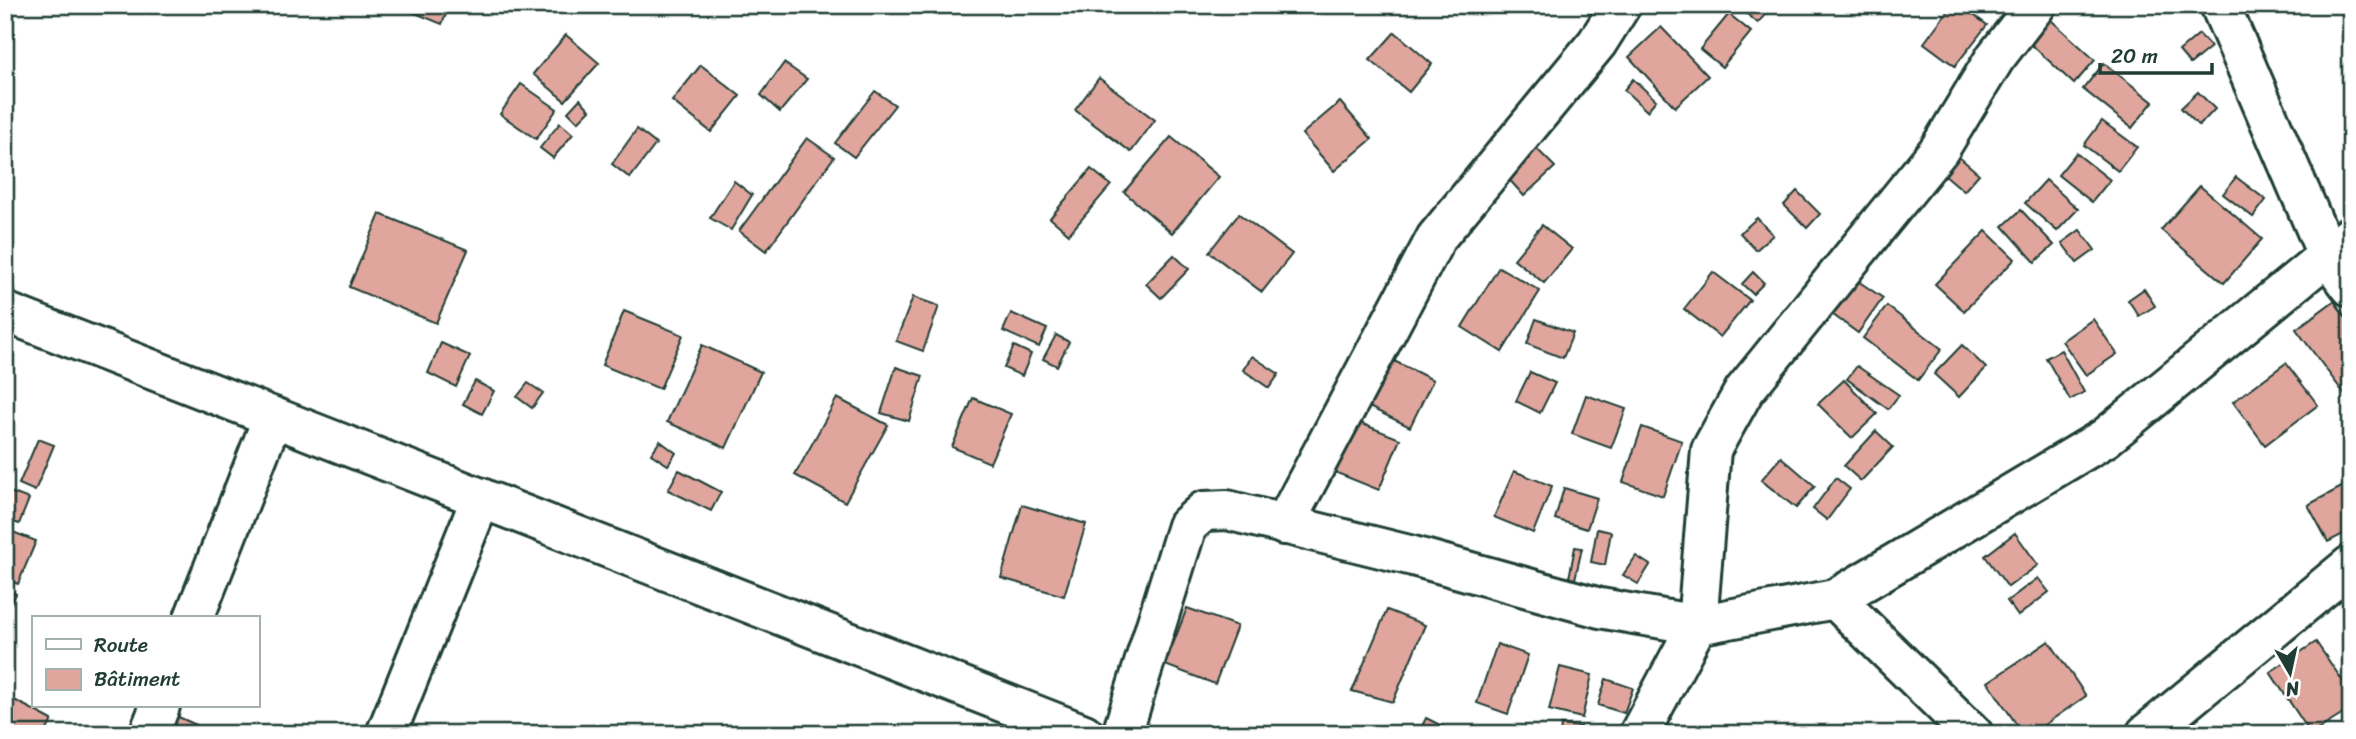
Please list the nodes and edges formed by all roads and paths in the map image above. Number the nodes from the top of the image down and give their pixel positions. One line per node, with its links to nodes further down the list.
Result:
1 (1621, 5): 9 (street)
2 (2036, 5): 13 (street)
3 (2220, 5): 4 (street)
4 (2340, 246): 5 (street); 11 (street)
5 (2351, 286)
6 (5, 312): 7 (street)
7 (273, 417): 8 (street); 12 (street)
8 (481, 498): 16 (street); 17 (street)
9 (1284, 525): 13 (street); 18 (street)
10 (2351, 565): 21 (street)
11 (1835, 599): 13 (street); 20 (street)
12 (195, 616)
13 (1698, 625): 19 (street)
14 (159, 708): 15 (street)
15 (149, 734)
16 (386, 734)
17 (1083, 734)
18 (1122, 734)
19 (1639, 734)
20 (1973, 734)
21 (2146, 734)

